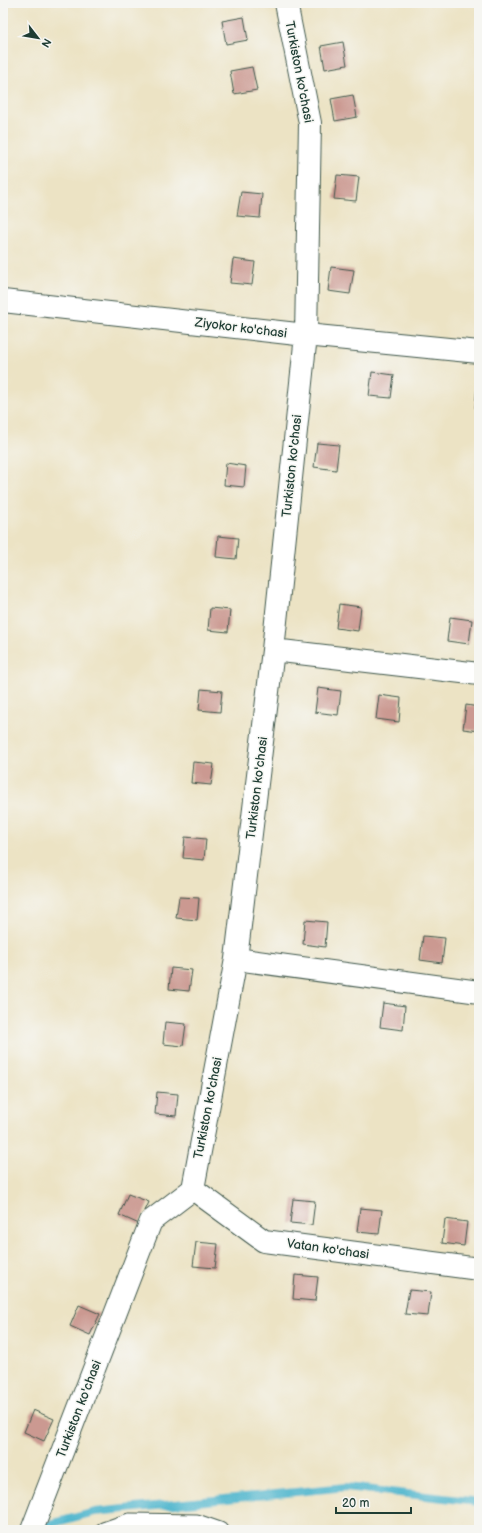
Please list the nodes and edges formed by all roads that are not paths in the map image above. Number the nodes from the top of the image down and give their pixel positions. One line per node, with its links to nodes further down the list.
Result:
1 (286, 3): 3 (street, Turkiston ko'chasi)
2 (3, 301): 3 (street, Ziyokor ko'chasi)
3 (306, 335): 4 (street, Ziyokor ko'chasi); 5 (street, Turkiston ko'chasi)
4 (479, 352)
5 (273, 650): 6 (street); 7 (street, Turkiston ko'chasi)
6 (479, 674)
7 (236, 959): 8 (street); 9 (street, Turkiston ko'chasi)
8 (479, 992)
9 (193, 1189): 10 (street, Vatan ko'chasi); 11 (street, Turkiston ko'chasi)
10 (479, 1269)
11 (32, 1530)
12 (103, 1530): 13 (lane)
13 (220, 1530)

